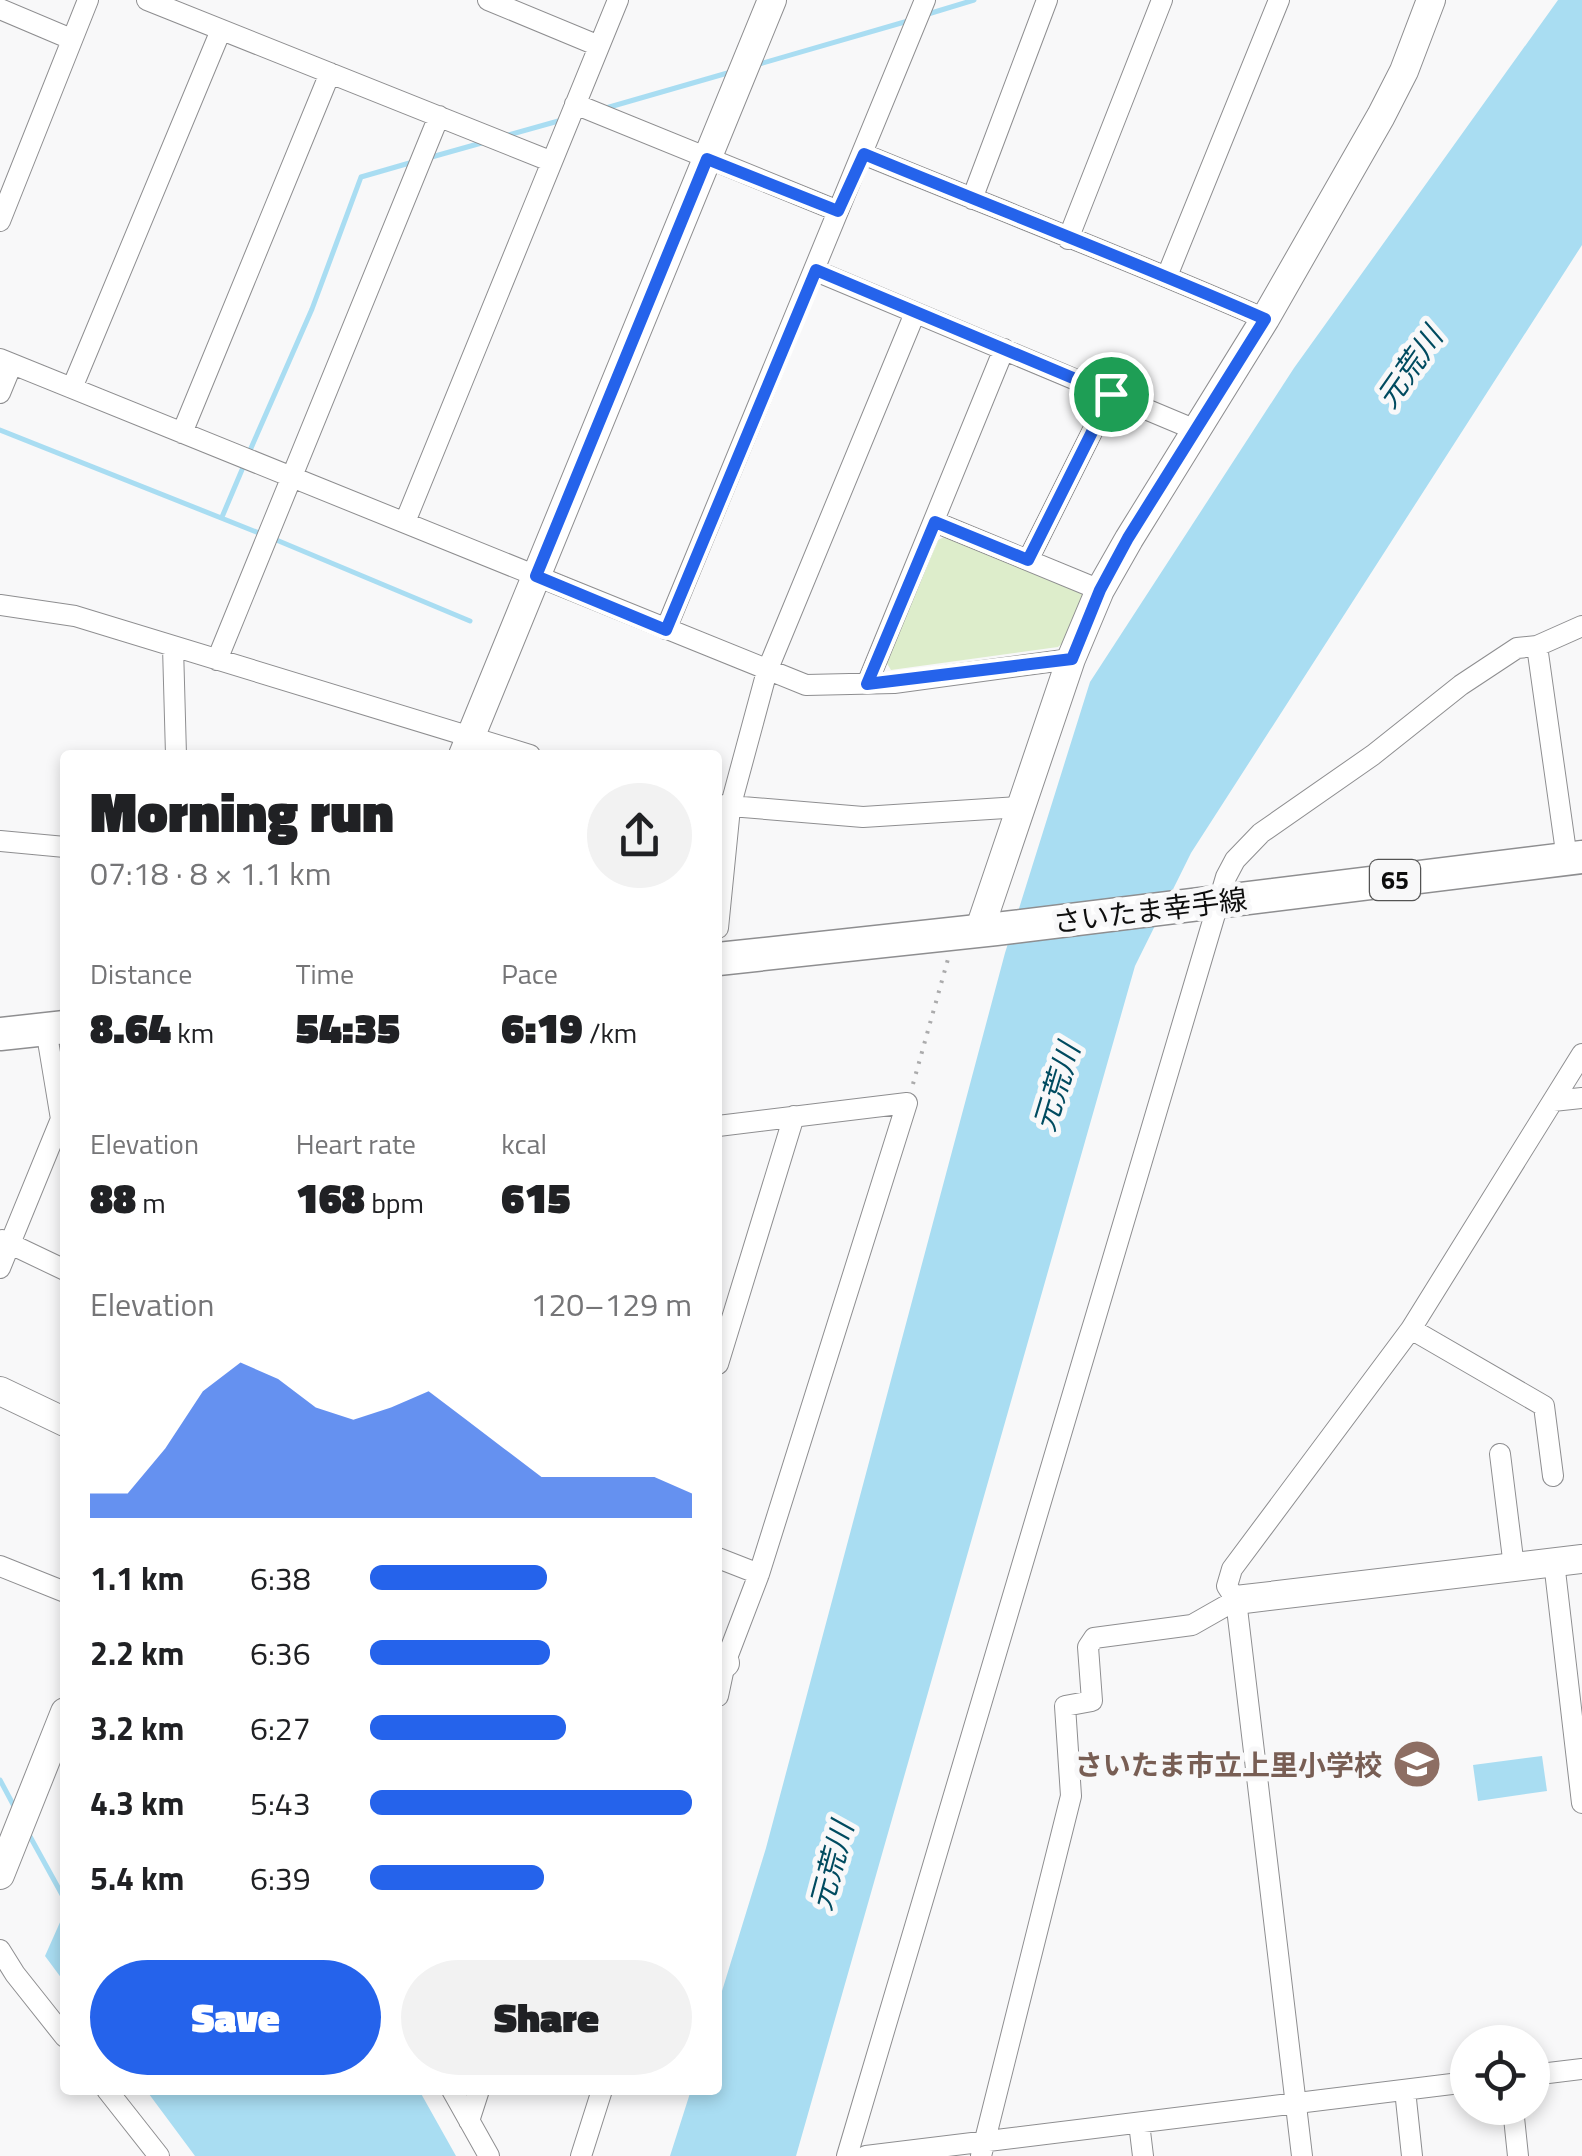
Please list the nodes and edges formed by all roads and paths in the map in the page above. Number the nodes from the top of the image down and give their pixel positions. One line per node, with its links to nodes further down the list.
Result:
1 (88, 0): 13 (street)
2 (146, 0): 12 (street)
3 (490, 0): 14 (street)
4 (618, 0): 14 (street)
5 (772, 0): 19 (street)
6 (925, 0): 18 (street)
7 (1047, 0): 21 (street)
8 (1162, 0): 24 (street)
9 (1279, 0): 26 (street)
10 (1431, 0): 28 (street)
11 (0, 9): 13 (street)
12 (221, 30): 15 (street); 31 (street)
13 (72, 39): 23 (street)
14 (599, 46): 16 (street)
15 (330, 73): 17 (street); 34 (street)
16 (574, 104): 19 (street); 20 (street)
17 (439, 116): 20 (street); 36 (street)
18 (864, 154): 21 (street); 22 (street)
19 (707, 159): 22 (street); 40 (street)
20 (550, 161): 37 (street)
21 (972, 199): 24 (street)
22 (838, 211): 25 (street)
23 (0, 222)
24 (1068, 239): 26 (street)
25 (816, 270): 27 (street); 44 (street)
26 (1167, 276): 28 (street)
27 (916, 312): 29 (street); 49 (street)
28 (1265, 319): 35 (street)
29 (1004, 350): 33 (street); 38 (street)
30 (6, 361): 31 (street); 32 (street)
31 (72, 388): 34 (street)
32 (0, 393)
33 (1111, 394): 35 (street); 39 (street)
34 (182, 432): 36 (street)
35 (1198, 432): 41 (street)
36 (294, 477): 37 (street); 48 (street)
37 (405, 522): 40 (street)
38 (935, 522): 39 (street); 50 (street)
39 (1028, 560): 41 (street)
40 (536, 576): 44 (street); 51 (street)
41 (1100, 590): 47 (street)
42 (0, 606): 46 (street)
43 (1582, 626): 45 (street)
44 (666, 630): 49 (street)
45 (1536, 646): 58 (street); 59 (street)
46 (173, 647): 48 (street); 52 (street)
47 (1072, 659): 50 (street); 54 (street)
48 (217, 660): 51 (street)
49 (767, 672): 50 (street); 53 (street)
50 (867, 684)
51 (466, 747)
52 (176, 750)
53 (724, 807): 54 (street); 57 (street)
54 (1020, 807): 60 (street)
55 (0, 841): 56 (street)
56 (60, 847)
57 (722, 847)
58 (1574, 858): 59 (main road, さいたま幸手線 / 65)
59 (1213, 903): 60 (main road, さいたま幸手線 / 65); 110 (street)
60 (976, 931): 61 (main road, さいたま幸手線 / 65); 68 (path)
61 (722, 959)
62 (56, 1028): 63 (main road); 65 (street)
63 (0, 1034)
64 (1582, 1054): 67 (street)
65 (60, 1088)
66 (1582, 1098): 67 (street)
67 (1553, 1100): 75 (street)
68 (907, 1103): 69 (street); 85 (street)
69 (794, 1116): 71 (street); 76 (street)
70 (60, 1122): 72 (street)
71 (722, 1125)
72 (5, 1242): 73 (street); 74 (street)
73 (0, 1268)
74 (60, 1268)
75 (1410, 1329): 80 (street); 87 (street)
76 (722, 1351)
77 (0, 1391): 78 (street)
78 (60, 1420)
79 (1500, 1454): 84 (street)
80 (1552, 1476)
81 (722, 1560): 85 (street)
82 (1568, 1561): 84 (street); 90 (street)
83 (0, 1566): 86 (street)
84 (1514, 1567): 87 (street)
85 (759, 1574): 88 (street)
86 (60, 1590)
87 (1236, 1600): 102 (street); 106 (street)
88 (722, 1661)
89 (60, 1724): 91 (street)
90 (1582, 1804)
91 (0, 1874)
92 (0, 1950): 93 (street)
93 (60, 2031)
94 (1582, 2069): 95 (street)
95 (1550, 2073)
96 (1450, 2084): 97 (street)
97 (1404, 2090): 102 (street); 114 (street)
98 (111, 2095): 107 (street)
99 (455, 2095): 103 (street)
100 (478, 2095): 103 (street)
101 (600, 2095): 109 (street)
102 (1295, 2102): 104 (street); 113 (street)
103 (469, 2122): 108 (street)
104 (1139, 2123): 106 (street); 112 (street)
105 (1515, 2125): 115 (street)
106 (983, 2148): 111 (street)
107 (159, 2156)
108 (489, 2156)
109 (581, 2156)
110 (847, 2156)
111 (866, 2156)
112 (1143, 2156)
113 (1302, 2156)
114 (1412, 2156)
115 (1518, 2156)

